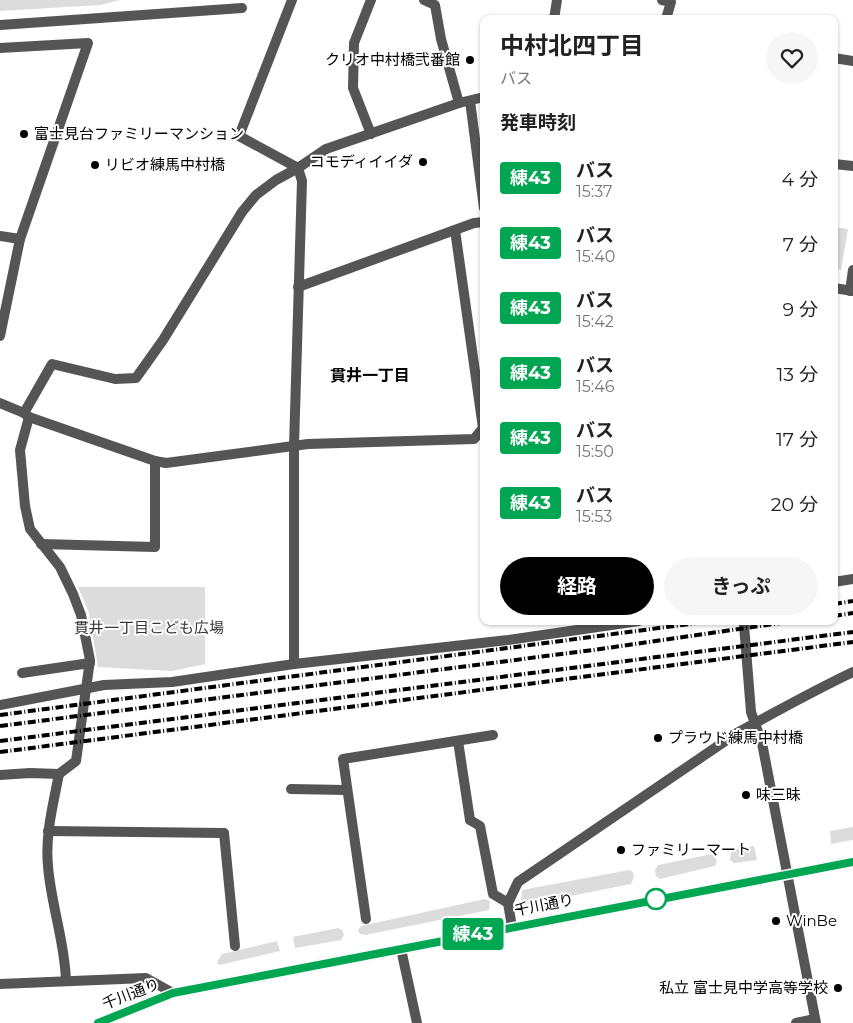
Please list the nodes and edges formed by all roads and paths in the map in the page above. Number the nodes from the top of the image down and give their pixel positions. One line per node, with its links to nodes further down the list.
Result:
1 (292, 0): 20 (street)
2 (371, 0): 17 (street)
3 (424, 0): 6 (street)
4 (557, 0): 8 (street)
5 (670, 1): 9 (street)
6 (437, 2): 16 (street)
7 (242, 8): 10 (street)
8 (555, 15)
9 (667, 15)
10 (0, 25)
11 (0, 48): 25 (street)
12 (838, 59): 13 (street)
13 (853, 62)
14 (480, 98): 15 (street)
15 (470, 100): 16 (street); 21 (street)
16 (459, 103): 17 (street)
17 (371, 134): 20 (street)
18 (838, 164): 19 (street)
19 (853, 166)
20 (298, 168): 27 (street); 33 (street)
21 (480, 177)
22 (480, 223): 23 (street)
23 (454, 230): 27 (street); 32 (street)
24 (0, 236): 25 (street)
25 (20, 239): 30 (street)
26 (853, 270): 29 (street)
27 (298, 287): 35 (street)
28 (838, 289): 29 (street)
29 (852, 291)
30 (0, 336)
31 (0, 403): 33 (street)
32 (480, 408)
33 (27, 415): 36 (street); 37 (street)
34 (480, 432): 35 (street)
35 (294, 446): 36 (street); 43 (street)
36 (155, 461): 37 (street)
37 (41, 544): 42 (street)
38 (853, 579): 39 (street)
39 (838, 581)
40 (611, 625): 43 (street)
41 (744, 625): 48 (street)
42 (90, 663): 44 (street); 46 (street)
43 (294, 664): 46 (street)
44 (22, 673)
45 (853, 673): 48 (street)
46 (88, 688): 47 (street); 51 (street)
47 (0, 705)
48 (755, 723): 57 (street); 58 (street)
49 (493, 735): 50 (street)
50 (458, 741): 54 (street); 58 (street)
51 (59, 774): 52 (street); 55 (street)
52 (0, 775)
53 (291, 789): 54 (street)
54 (345, 790): 59 (street)
55 (48, 831): 61 (street); 63 (street)
56 (853, 862): 57 (main road, 千川通り)
57 (787, 875): 60 (main road, 千川通り); 67 (street)
58 (508, 902): 60 (street)
59 (366, 919)
60 (512, 926): 62 (main road, 千川通り)
61 (234, 946)
62 (401, 949): 65 (main road, 千川通り); 69 (street)
63 (66, 981): 64 (street); 65 (street)
64 (0, 984)
65 (173, 993): 66 (main road, 千川通り)
66 (116, 1019): 68 (main road, 千川通り)
67 (815, 1021): 70 (street)
68 (98, 1023)
69 (417, 1023)
70 (796, 1023)

